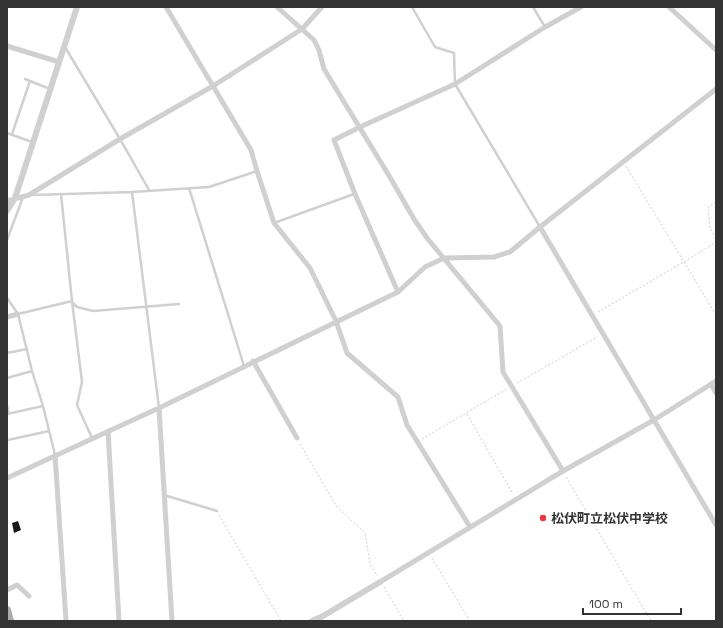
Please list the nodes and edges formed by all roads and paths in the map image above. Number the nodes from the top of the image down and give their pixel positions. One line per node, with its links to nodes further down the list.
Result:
1 (77, 7): 12 (street)
2 (166, 7): 18 (street)
3 (277, 7): 10 (street)
4 (322, 7): 10 (street)
5 (412, 7): 17 (lane)
6 (533, 7): 9 (lane)
7 (581, 7): 9 (street)
8 (669, 7): 13 (street)
9 (545, 27): 17 (street)
10 (302, 29): 18 (street); 21 (street)
11 (7, 46): 14 (street)
12 (64, 46): 14 (street); 24 (lane)
13 (716, 50)
14 (59, 62): 19 (street)
15 (25, 80): 16 (lane)
16 (30, 81): 19 (lane); 23 (lane)
17 (455, 84): 21 (street); 40 (lane)
18 (213, 86): 24 (street); 27 (street)
19 (50, 89): 25 (street)
20 (716, 89): 26 (street)
21 (360, 127): 32 (street); 44 (street)
22 (7, 133): 23 (lane)
23 (12, 134): 25 (lane)
24 (120, 139): 29 (lane); 33 (street)
25 (33, 142): 35 (street)
26 (624, 162): 40 (street); 45 (path)
27 (257, 171): 28 (lane); 39 (street)
28 (189, 188): 29 (lane); 59 (lane)
29 (150, 191): 30 (lane)
30 (132, 192): 31 (lane); 50 (lane)
31 (61, 194): 33 (lane); 48 (lane)
32 (355, 194): 39 (lane); 46 (street)
33 (29, 195): 34 (street)
34 (23, 196): 35 (street); 42 (lane)
35 (15, 198): 36 (street); 38 (street)
36 (7, 201)
37 (716, 202): 41 (path)
38 (7, 211)
39 (274, 223): 55 (street)
40 (540, 227): 44 (street); 53 (street)
41 (716, 238)
42 (7, 240)
43 (716, 242): 45 (path)
44 (444, 258): 46 (street); 77 (street)
45 (684, 262): 52 (path); 53 (path)
46 (398, 292): 55 (street)
47 (7, 298): 51 (lane)
48 (72, 301): 50 (lane); 51 (lane); 73 (lane)
49 (179, 304): 50 (lane)
50 (146, 307): 67 (lane)
51 (18, 314): 54 (street); 56 (lane)
52 (716, 315)
53 (592, 316): 70 (street)
54 (7, 317)
55 (336, 321): 58 (street); 83 (street)
56 (27, 349): 57 (lane); 60 (lane)
57 (7, 353)
58 (253, 361): 59 (street); 74 (street)
59 (244, 366): 67 (street)
60 (32, 371): 61 (lane); 66 (lane)
61 (7, 378)
62 (716, 381): 63 (street)
63 (711, 384): 64 (street); 70 (street)
64 (716, 392)
65 (7, 405): 69 (lane)
66 (42, 406): 69 (lane); 71 (lane)
67 (159, 408): 72 (street); 79 (street)
68 (466, 413): 80 (path)
69 (8, 414)
70 (654, 420): 77 (street); 82 (street)
71 (49, 431): 75 (lane); 76 (lane)
72 (108, 431): 73 (street); 91 (street)
73 (92, 438): 76 (street)
74 (297, 438): 85 (path)
75 (8, 440)
76 (55, 455): 78 (street); 90 (street)
77 (563, 471): 80 (street); 97 (path)
78 (7, 478)
79 (164, 496): 81 (lane); 92 (street)
80 (516, 499): 83 (street)
81 (217, 511): 93 (path)
82 (716, 525)
83 (470, 528): 84 (street)
84 (429, 552): 85 (street); 96 (path)
85 (380, 582): 94 (street); 95 (path)
86 (7, 590): 87 (street)
87 (28, 596)
88 (7, 610): 89 (main road)
89 (10, 621)
90 (66, 621)
91 (119, 621)
92 (172, 621)
93 (281, 621)
94 (312, 621)
95 (404, 621)
96 (470, 621)
97 (651, 621)

